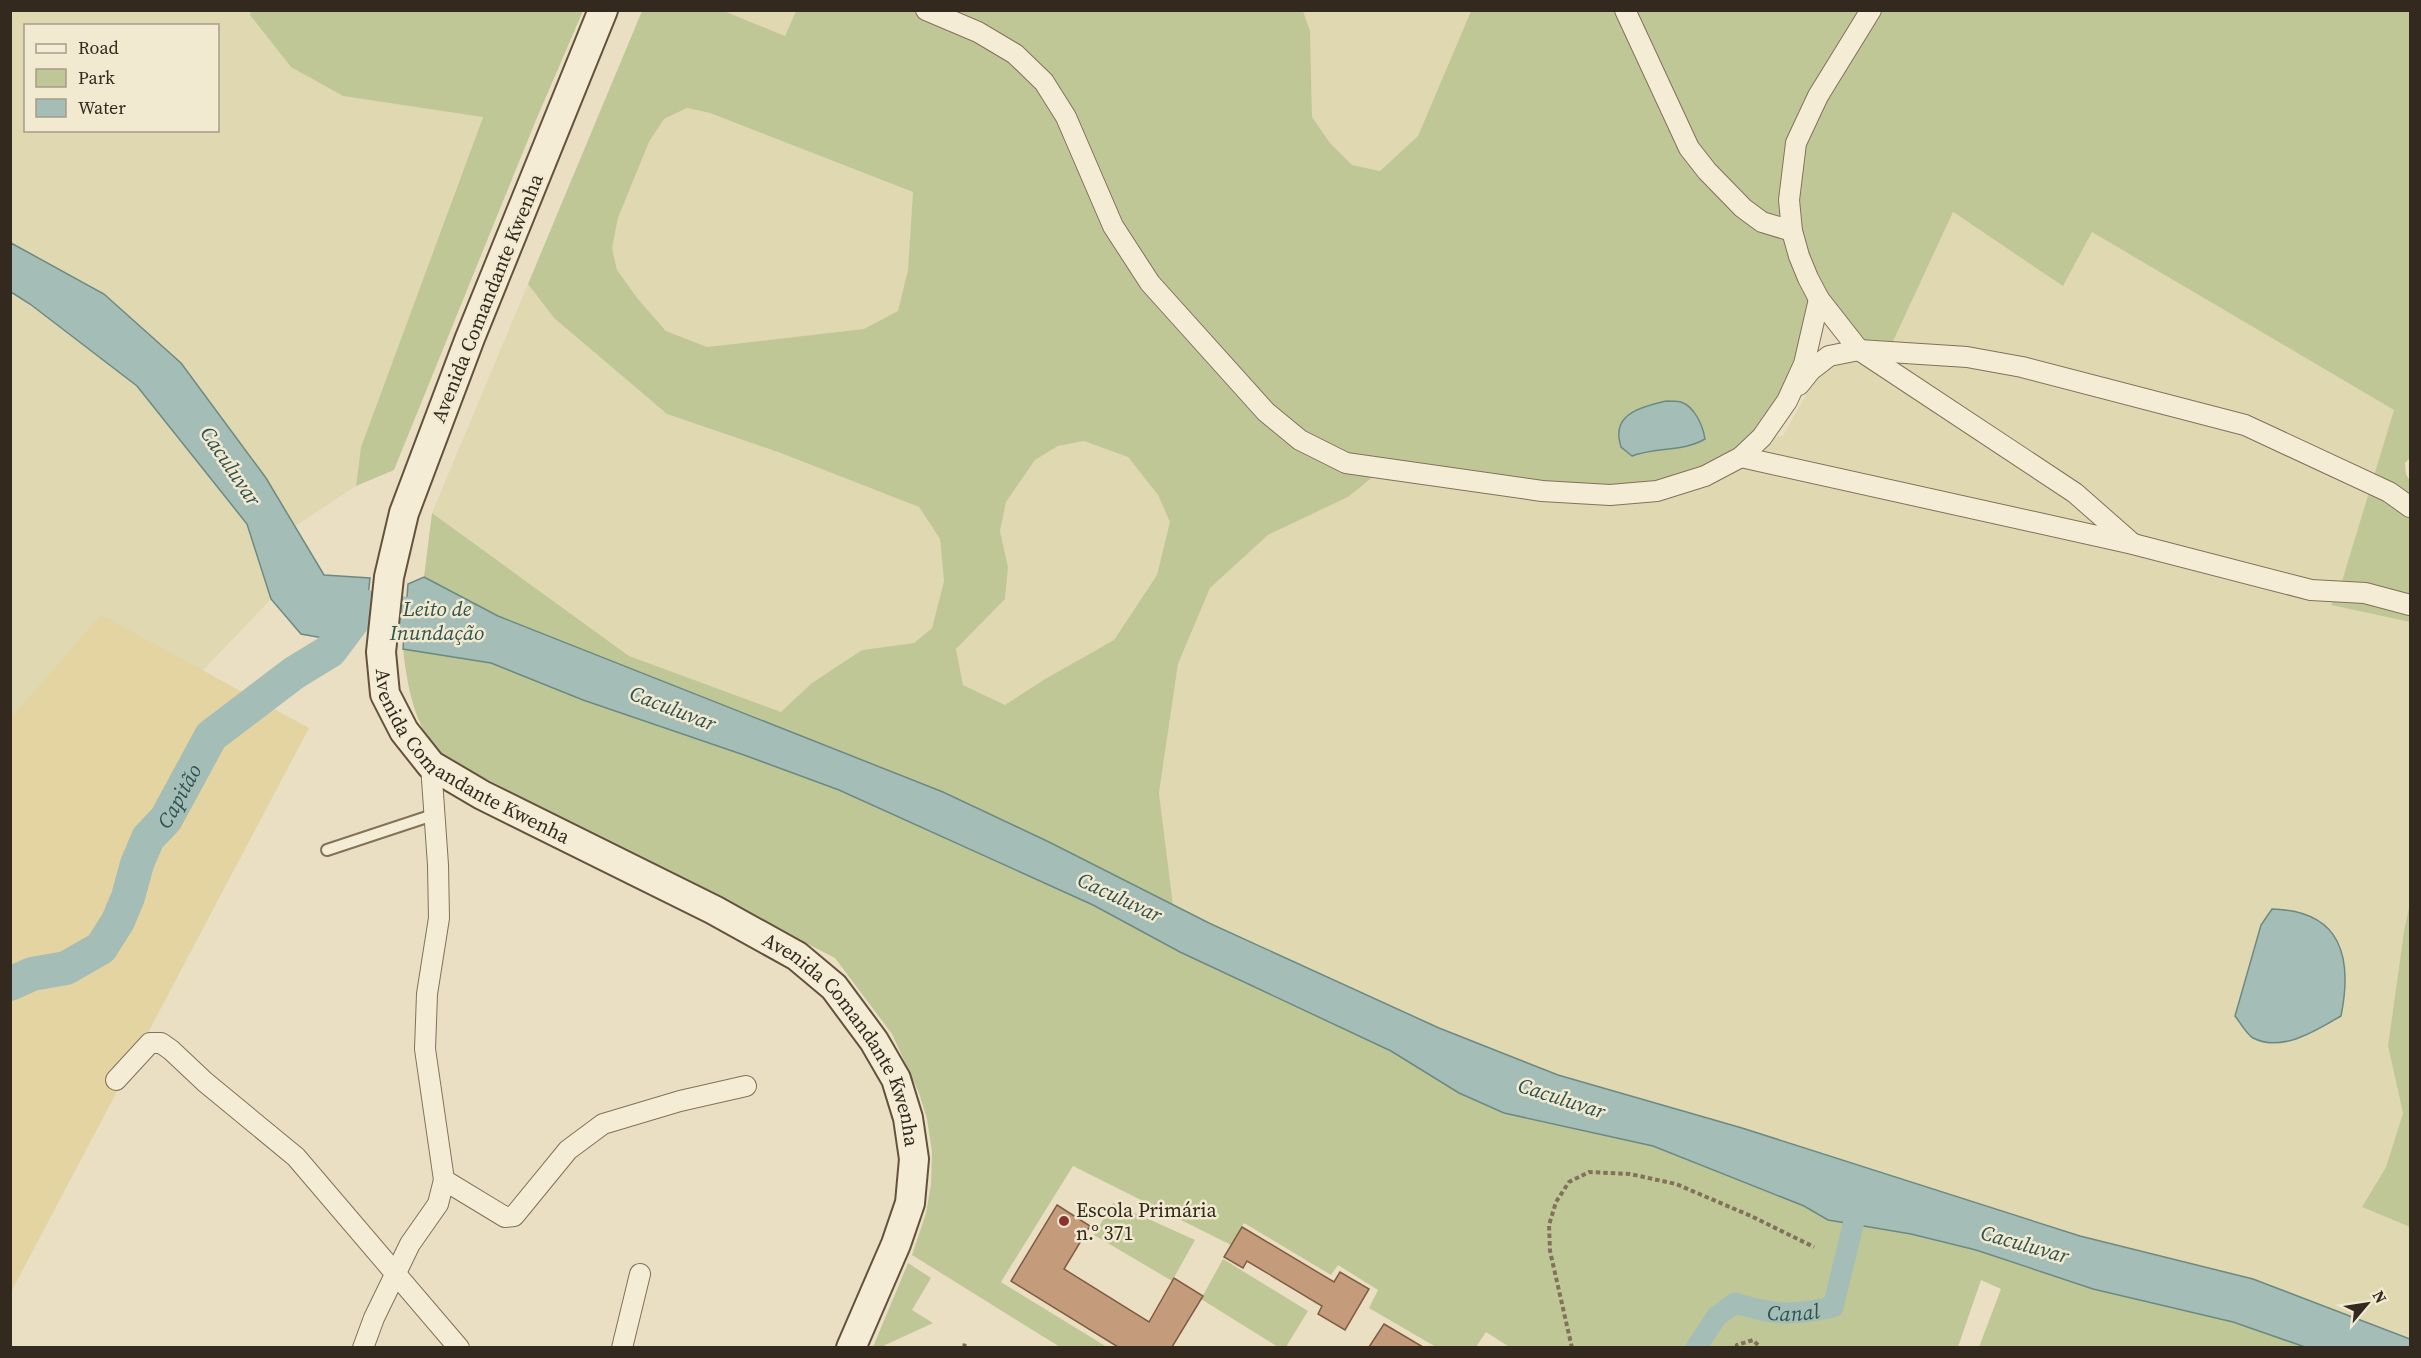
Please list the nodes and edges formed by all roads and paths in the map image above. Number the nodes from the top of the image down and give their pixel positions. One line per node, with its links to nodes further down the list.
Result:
1 (603, 10): 13 (main road, Avenida Comandante Kwenha)
2 (926, 10): 9 (street)
3 (1625, 10): 5 (street)
4 (1871, 10): 5 (street)
5 (1792, 231): 6 (street)
6 (1820, 299): 7 (street); 8 (street)
7 (1859, 350): 8 (street); 10 (street); 11 (street)
8 (1786, 401): 9 (street)
9 (1741, 457): 11 (street)
10 (2410, 507)
11 (2133, 544): 12 (street)
12 (2410, 605)
13 (431, 765): 14 (street); 25 (main road, Avenida Comandante Kwenha)
14 (433, 815): 15 (lane); 18 (street)
15 (327, 850)
16 (116, 1080): 20 (street)
17 (746, 1086): 18 (street)
18 (444, 1180): 20 (street)
19 (1814, 1246): 26 (path)
20 (396, 1274): 22 (street); 23 (street)
21 (640, 1274): 24 (street)
22 (363, 1347)
23 (459, 1347)
24 (622, 1347)
25 (851, 1347)
26 (1572, 1347)
27 (1736, 1347): 28 (path)
28 (1761, 1347)

